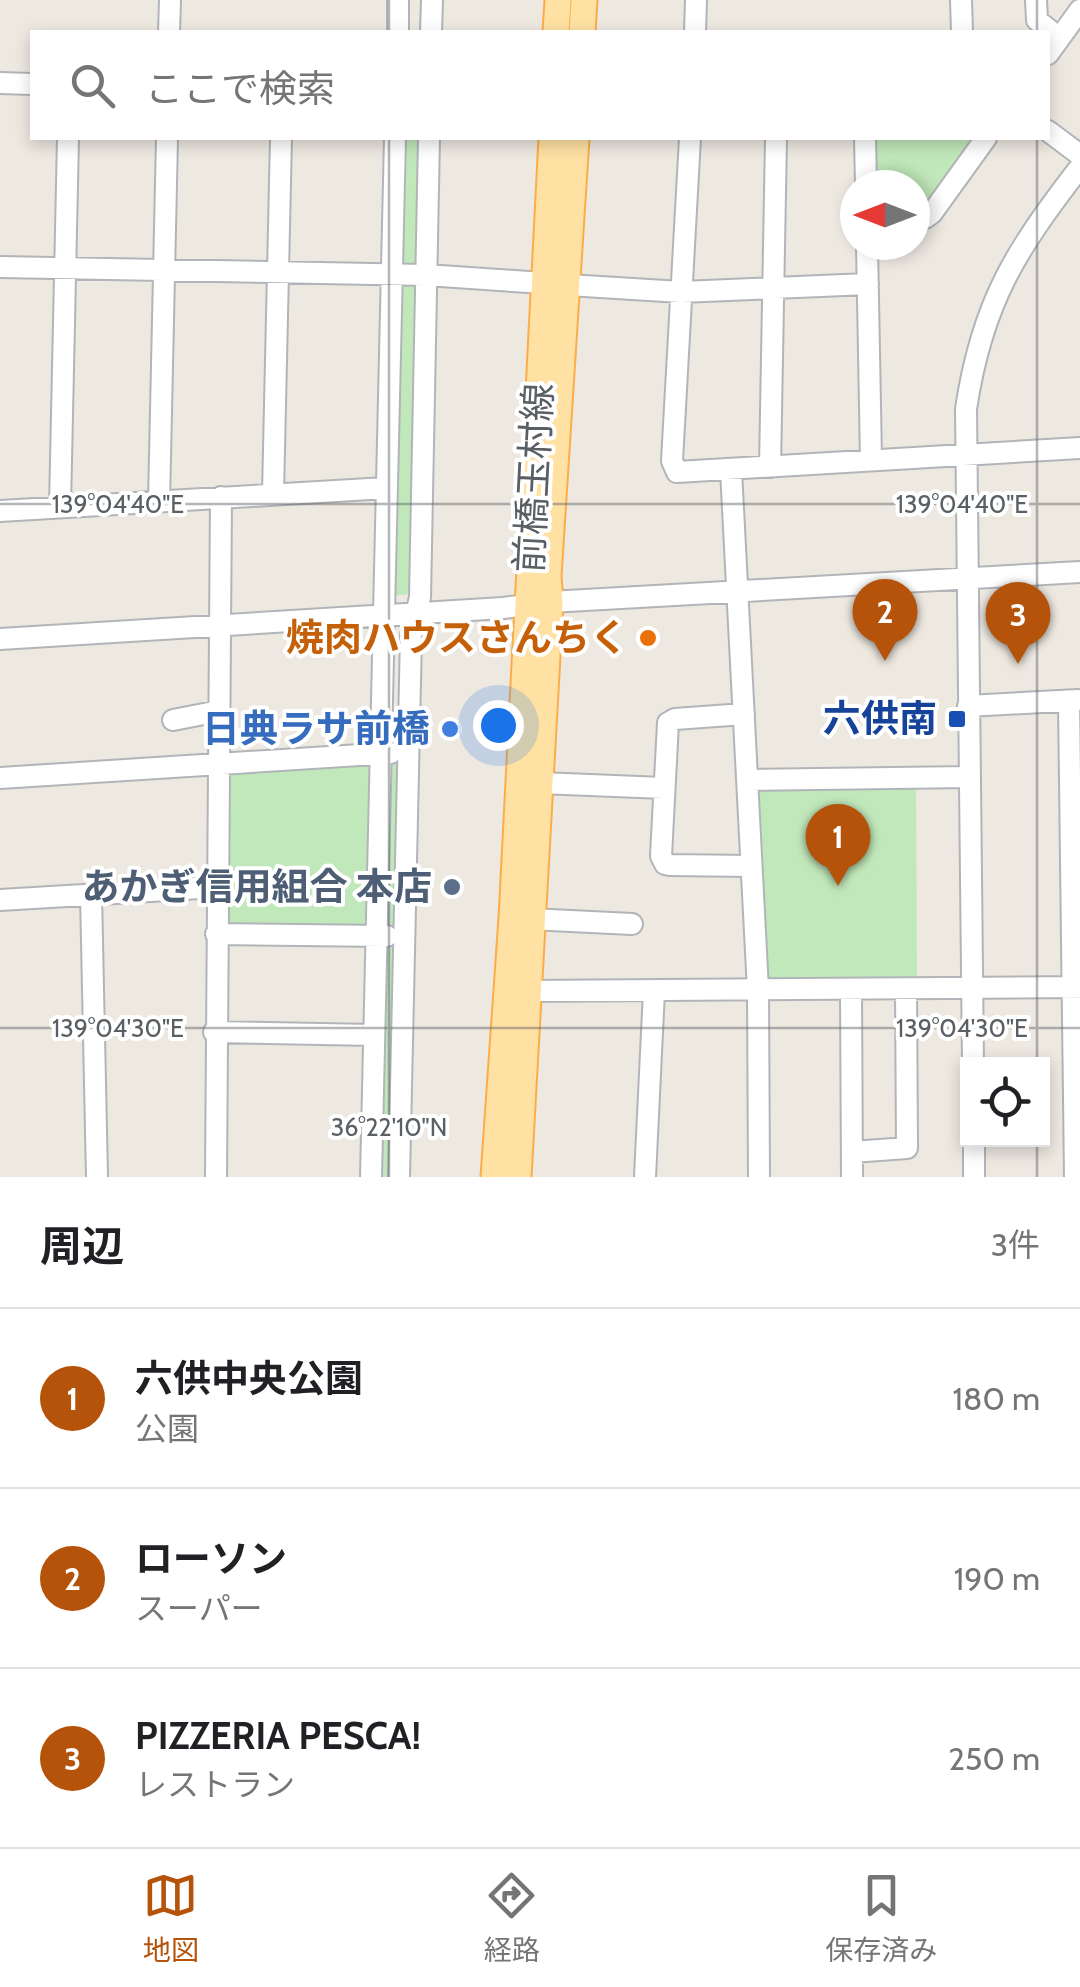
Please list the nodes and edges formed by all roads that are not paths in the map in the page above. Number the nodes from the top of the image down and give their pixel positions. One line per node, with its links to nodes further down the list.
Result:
1 (170, 0): 10 (street)
2 (398, 0): 11 (street)
3 (432, 0): 12 (street)
4 (558, 0): 13 (main road)
5 (584, 0): 14 (main road)
6 (696, 0): 15 (street)
7 (961, 0): 16 (street)
8 (1036, 0): 17 (street)
9 (1080, 10): 18 (street)
10 (169, 30)
11 (398, 30)
12 (431, 30)
13 (556, 30)
14 (582, 30)
15 (695, 30)
16 (962, 30)
17 (1043, 30)
18 (1053, 46)
19 (0, 84): 20 (street)
20 (30, 84)
21 (1050, 132): 33 (street)
22 (68, 140): 39 (street)
23 (167, 140): 40 (street)
24 (281, 140): 41 (street)
25 (395, 140): 42 (street)
26 (429, 140): 43 (street)
27 (552, 140): 44 (main road, 前橋玉村線)
28 (576, 140): 44 (main road, 前橋玉村線)
29 (690, 140): 47 (street)
30 (776, 140): 46 (street)
31 (865, 140): 35 (street)
32 (985, 140): 36 (street)
33 (1080, 155)
34 (1080, 167): 49 (street)
35 (866, 170)
36 (930, 215)
37 (867, 260): 45 (street)
38 (0, 267): 39 (street)
39 (65, 268): 40 (street); 57 (street)
40 (164, 270): 41 (street); 56 (street)
41 (278, 273): 42 (street); 54 (street)
42 (391, 274): 43 (street); 53 (street)
43 (426, 275): 44 (street); 63 (street)
44 (555, 284): 47 (street); 62 (main road, 前橋玉村線)
45 (868, 284): 46 (street); 50 (street)
46 (774, 288): 47 (street); 51 (street)
47 (680, 292): 52 (street)
48 (1080, 448): 49 (street)
49 (964, 456): 50 (street); 60 (street)
50 (871, 460): 51 (street)
51 (770, 467): 52 (street)
52 (731, 470): 61 (street)
53 (386, 488): 54 (street); 64 (street)
54 (273, 494): 55 (street)
55 (222, 498): 56 (street); 65 (street)
56 (159, 502): 57 (street)
57 (60, 508): 58 (street)
58 (0, 512)
59 (1080, 572): 60 (street)
60 (966, 577): 61 (street); 68 (street)
61 (736, 591): 62 (street); 70 (street)
62 (540, 604): 63 (street); 78 (main road, 前橋玉村線); 105 (main road, 前橋玉村線)
63 (414, 612): 64 (street); 73 (street)
64 (384, 615): 65 (street); 72 (street)
65 (221, 625): 66 (street); 69 (street)
66 (0, 639)
67 (1074, 700): 68 (street); 89 (street)
68 (968, 706): 75 (street)
69 (219, 711): 71 (street); 74 (street)
70 (744, 714): 77 (street); 79 (street)
71 (173, 720)
72 (380, 753): 73 (street); 74 (street); 87 (street)
73 (408, 754): 88 (street)
74 (219, 764): 76 (street); 81 (street)
75 (968, 777): 77 (street); 90 (street)
76 (0, 778)
77 (748, 780): 80 (street)
78 (540, 783): 79 (street); 84 (main road, 前橋玉村線)
79 (664, 788): 80 (street)
80 (750, 866): 91 (street)
81 (217, 887): 82 (street); 86 (street)
82 (91, 894): 83 (street); 101 (street)
83 (0, 900)
84 (530, 918): 85 (street); 94 (main road, 前橋玉村線)
85 (632, 924)
86 (216, 934): 87 (street); 96 (street)
87 (377, 936): 88 (street); 97 (street)
88 (404, 936): 104 (street)
89 (1076, 987): 90 (street); 111 (street)
90 (972, 989): 93 (street); 98 (street)
91 (758, 990): 92 (street); 95 (street); 108 (street)
92 (851, 990): 93 (street); 100 (street)
93 (906, 990): 100 (street)
94 (526, 991): 95 (street); 106 (main road, 前橋玉村線)
95 (654, 991): 107 (street)
96 (214, 1032): 97 (street); 102 (street)
97 (374, 1035): 103 (street)
98 (973, 1057)
99 (974, 1147): 110 (street)
100 (852, 1152): 109 (street)
101 (97, 1177)
102 (216, 1177)
103 (370, 1177)
104 (398, 1177)
105 (494, 1177)
106 (518, 1177)
107 (645, 1177)
108 (759, 1177)
109 (852, 1177)
110 (974, 1177)
111 (1074, 1177)

